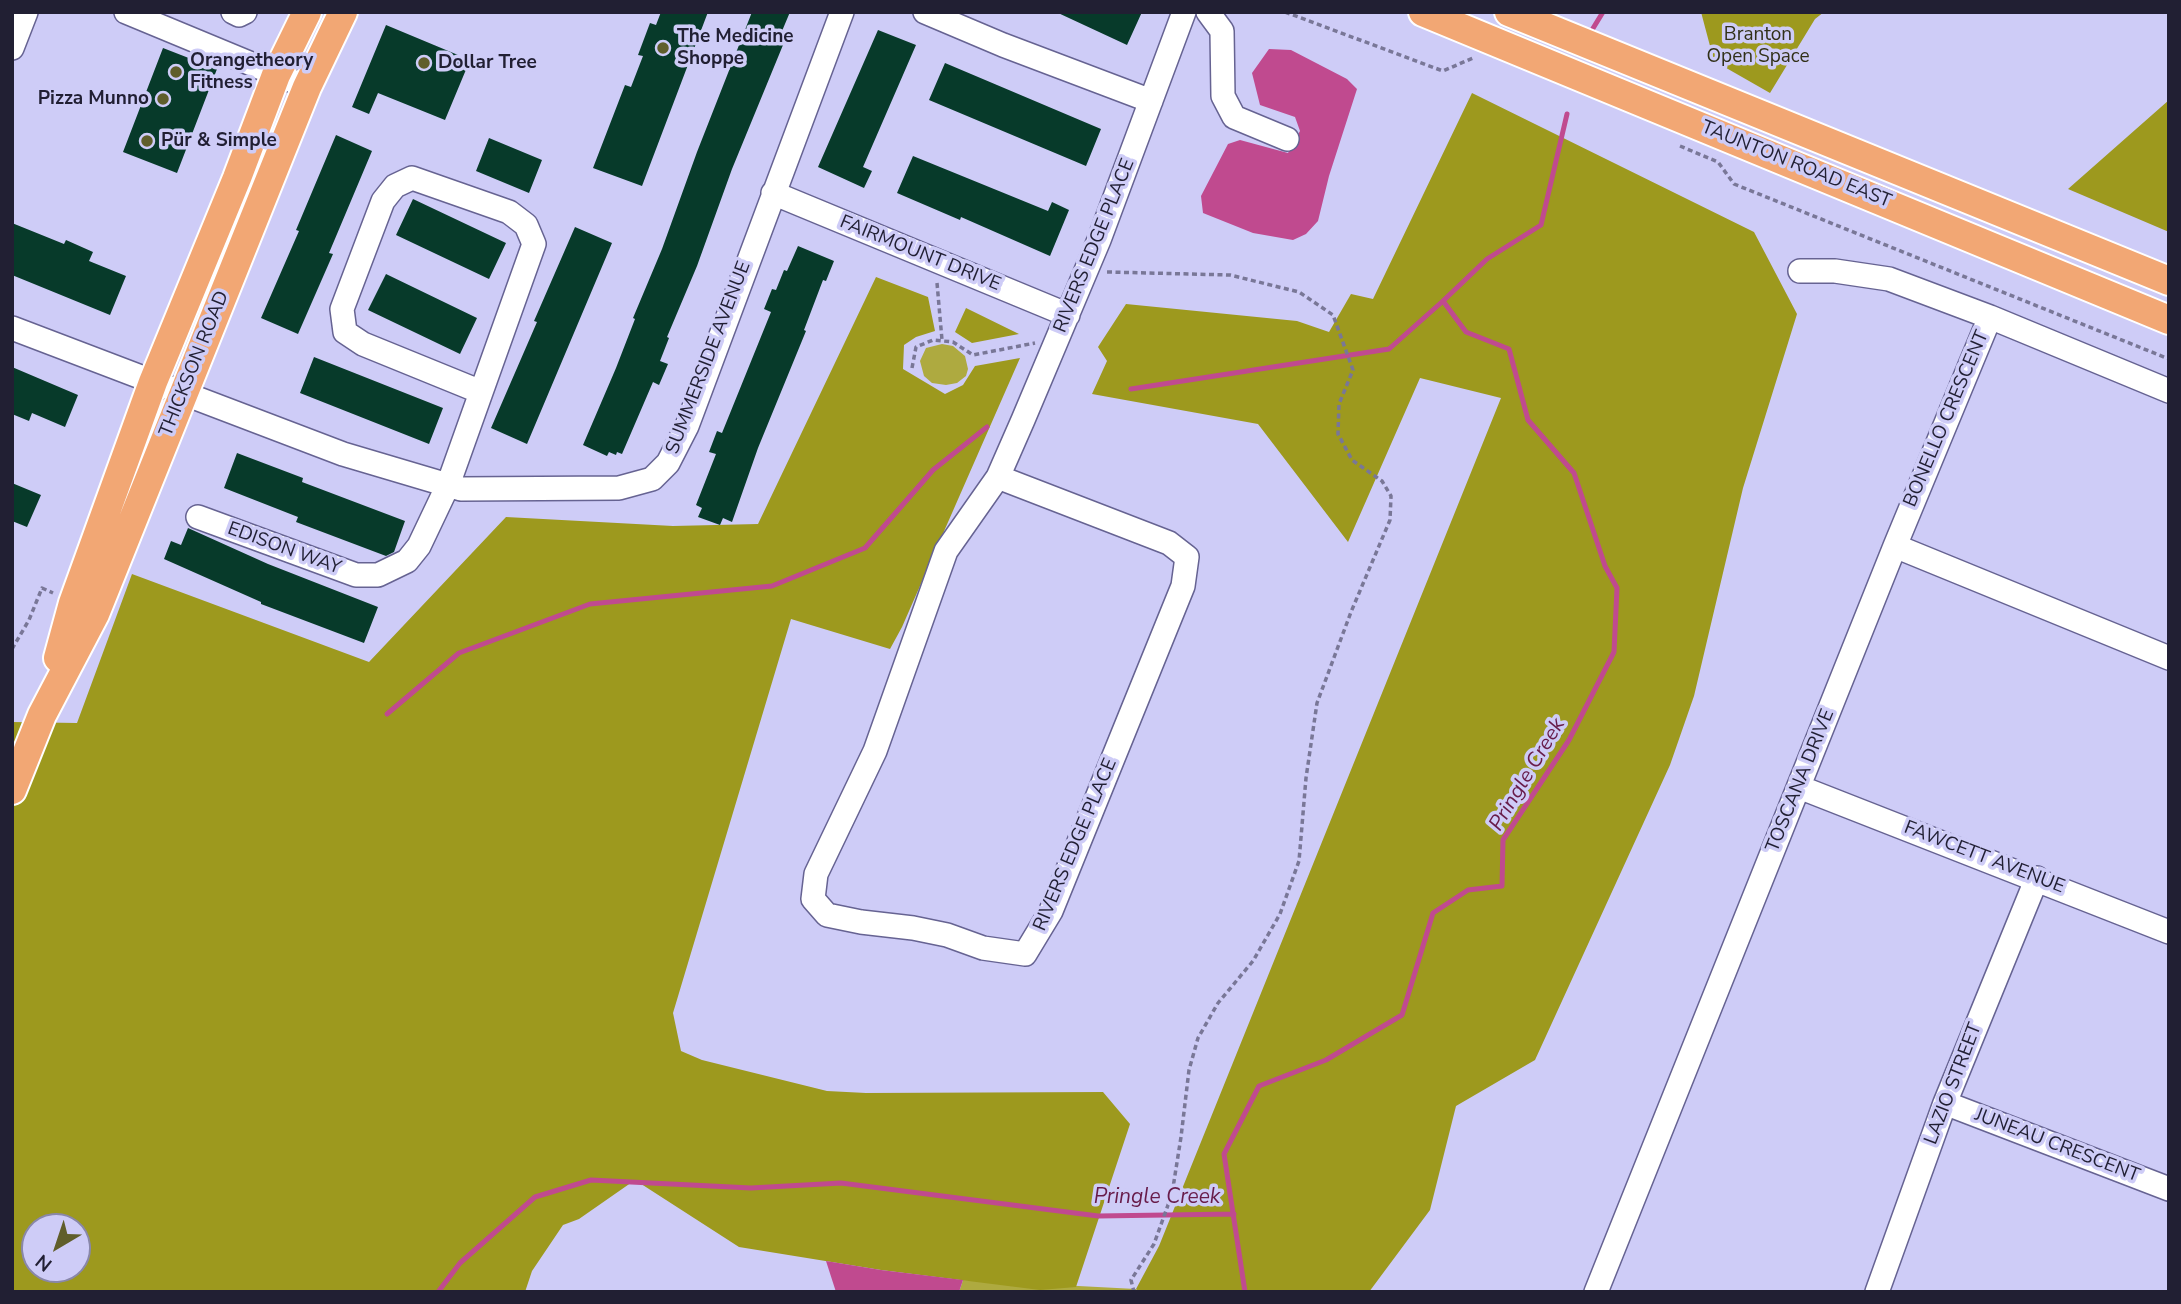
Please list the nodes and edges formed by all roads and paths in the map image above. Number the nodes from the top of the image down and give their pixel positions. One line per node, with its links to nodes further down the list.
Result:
1 (26, 12): 14 (street)
2 (127, 12): 16 (street)
3 (233, 12): 4 (street)
4 (245, 12)
5 (307, 12): 16 (main road, THICKSON ROAD)
6 (343, 12): 17 (main road, THICKSON ROAD)
7 (842, 12): 22 (street, SUMMERSIDE AVENUE)
8 (925, 12): 18 (street)
9 (1184, 12): 18 (street, RIVERS EDGE PLACE)
10 (1208, 12): 19 (street)
11 (1285, 12): 15 (path)
12 (1423, 12): 23 (main road, TAUNTON ROAD EAST)
13 (1510, 12): 21 (main road, TAUNTON ROAD EAST)
14 (12, 48)
15 (1474, 58)
16 (276, 75): 17 (street); 38 (main road, THICKSON ROAD)
17 (307, 87): 41 (main road, THICKSON ROAD)
18 (1151, 101): 28 (street, RIVERS EDGE PLACE)
19 (1287, 139)
20 (1680, 145): 36 (path)
21 (1902, 173): 23 (main road); 24 (main road, TAUNTON ROAD EAST)
22 (773, 193): 25 (street, FAIRMOUNT DRIVE); 43 (street, SUMMERSIDE AVENUE)
23 (1892, 204): 26 (main road, TAUNTON ROAD EAST)
24 (2052, 233): 26 (main road); 29 (main road, TAUNTON ROAD EAST)
25 (934, 260): 30 (street, FAIRMOUNT DRIVE); 35 (path)
26 (2039, 267): 32 (main road, TAUNTON ROAD EAST)
27 (1800, 271): 31 (street)
28 (1086, 272): 30 (street, RIVERS EDGE PLACE); 56 (path)
29 (2169, 281)
30 (1068, 315): 34 (street, RIVERS EDGE PLACE)
31 (1990, 317): 39 (street, BONELLO CRESCENT); 45 (street, BONELLO CRESCENT)
32 (2169, 320)
33 (12, 328): 38 (street, SUMMERSIDE AVENUE)
34 (1058, 339): 35 (path); 42 (street, RIVERS EDGE PLACE)
35 (942, 340): 37 (path)
36 (2169, 359)
37 (912, 368)
38 (153, 382): 41 (street, SUMMERSIDE AVENUE); 46 (main road, THICKSON ROAD)
39 (2169, 391)
40 (481, 392): 40 (street); 43 (street, EDISON WAY)
41 (183, 393): 43 (street, SUMMERSIDE AVENUE); 49 (main road, THICKSON ROAD)
42 (998, 477): 42 (street, RIVERS EDGE PLACE)
43 (448, 485): 44 (street, EDISON WAY)
44 (198, 517)
45 (1895, 546): 48 (street); 50 (street, TOSCANA DRIVE)
46 (73, 603): 47 (path); 49 (main road, THICKSON ROAD)
47 (12, 649)
48 (2169, 658)
49 (42, 715): 51 (main road, THICKSON ROAD)
50 (1799, 787): 52 (street, FAWCETT AVENUE); 57 (street, TOSCANA DRIVE)
51 (12, 790)
52 (2037, 878): 53 (street, FAWCETT AVENUE); 54 (street, LAZIO STREET)
53 (2169, 932)
54 (1945, 1102): 55 (street, JUNEAU CRESCENT); 58 (street, LAZIO STREET)
55 (2169, 1189)
56 (1134, 1292)
57 (1597, 1292)
58 (1877, 1292)

